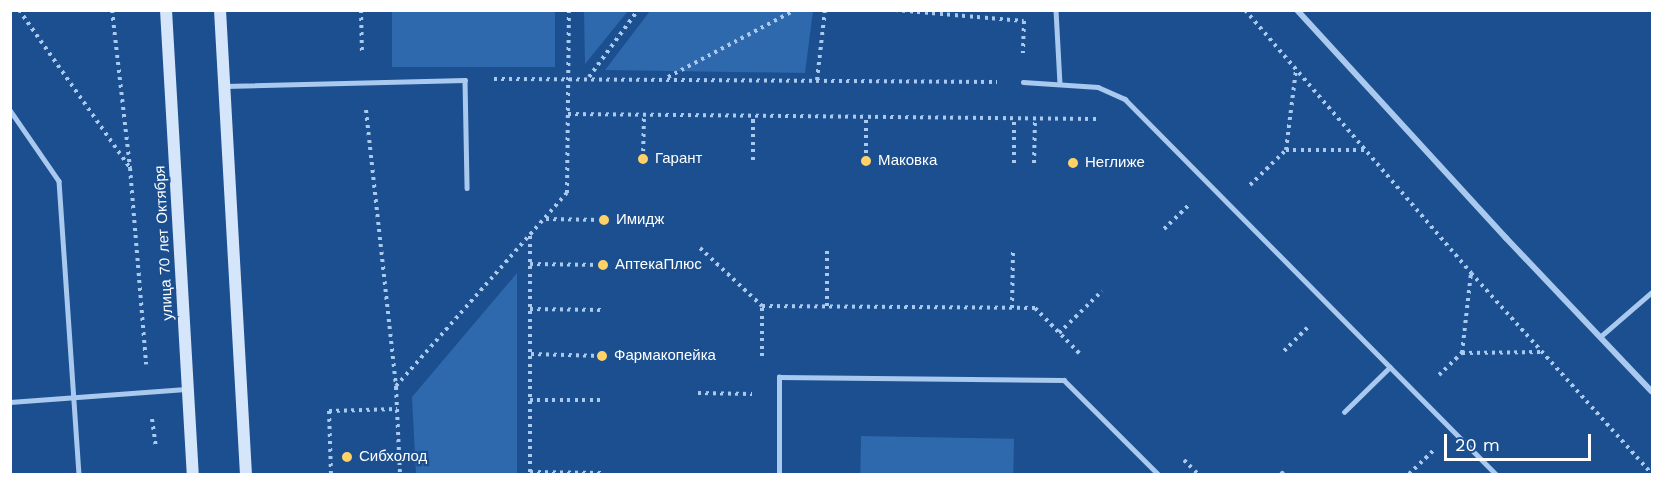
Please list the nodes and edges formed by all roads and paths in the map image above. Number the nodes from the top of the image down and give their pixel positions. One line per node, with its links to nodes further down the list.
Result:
1 (19, 10): 38 (path)
2 (112, 10): 38 (path)
3 (166, 10): 67 (main road, улица 70 лет Октября)
4 (220, 10): 23 (main road)
5 (361, 10): 20 (path)
6 (569, 10): 15 (path)
7 (638, 10): 16 (path)
8 (795, 10): 17 (path)
9 (825, 10): 19 (path)
10 (895, 10): 21 (path)
11 (1056, 10): 22 (lane)
12 (1245, 10): 14 (path)
13 (1297, 10): 60 (street)
14 (1296, 69): 32 (path); 32 (path)
15 (569, 77): 16 (path); 18 (path); 25 (path)
16 (588, 78): 17 (path)
17 (666, 78): 19 (path)
18 (465, 80): 20 (lane); 39 (lane)
19 (817, 80): 21 (path)
20 (363, 82): 23 (lane); 66 (path)
21 (1023, 82): 22 (lane)
22 (1060, 83): 65 (lane)
23 (222, 86): 84 (main road)
24 (10, 110): 72 (lane)
25 (568, 114): 26 (path); 41 (path)
26 (644, 114): 27 (path); 33 (path)
27 (753, 115): 28 (path); 34 (path)
28 (866, 117): 29 (path); 35 (path)
29 (1014, 118): 30 (path); 36 (path)
30 (1035, 119): 31 (path); 37 (path)
31 (1106, 119)
32 (1365, 150): 50 (path)
33 (644, 159)
34 (753, 160)
35 (866, 161)
36 (1014, 162)
37 (1034, 163)
38 (130, 168): 68 (path)
39 (467, 188)
40 (1196, 198): 43 (path)
41 (545, 219): 42 (path); 44 (path)
42 (604, 220)
43 (1164, 229)
44 (530, 236): 48 (path); 66 (path)
45 (700, 248): 53 (path)
46 (827, 250): 53 (path)
47 (1013, 251): 54 (path)
48 (530, 264): 49 (path); 56 (path)
49 (603, 265)
50 (1471, 273): 62 (path); 62 (path)
51 (1102, 291): 59 (path)
52 (1653, 292): 60 (lane)
53 (827, 306): 54 (path)
54 (1012, 308): 55 (path)
55 (1035, 308)
56 (530, 309): 57 (path); 63 (path)
57 (603, 310)
58 (1315, 320): 61 (path)
59 (1059, 333)
60 (1600, 337): 69 (street)
61 (1284, 351)
62 (1541, 352): 91 (path)
63 (531, 354): 64 (path); 73 (path)
64 (602, 356)
65 (1390, 366): 77 (lane); 90 (lane)
66 (396, 387): 76 (path)
67 (186, 389): 68 (lane); 83 (main road, улица 70 лет Октября)
68 (148, 392): 72 (lane); 79 (path)
69 (1653, 392)
70 (698, 393): 71 (path)
71 (761, 394)
72 (74, 397): 75 (lane); 82 (lane)
73 (530, 400): 74 (path); 80 (path)
74 (602, 400)
75 (10, 402)
76 (397, 409): 85 (path); 86 (path)
77 (1344, 412)
78 (1439, 445): 89 (path)
79 (156, 456)
80 (530, 473): 81 (path)
81 (602, 473)
82 (79, 474)
83 (193, 474)
84 (246, 474)
85 (331, 474)
86 (400, 474)
87 (779, 474): 88 (lane)
88 (1158, 474)
89 (1409, 474)
90 (1496, 474)
91 (1653, 474)

